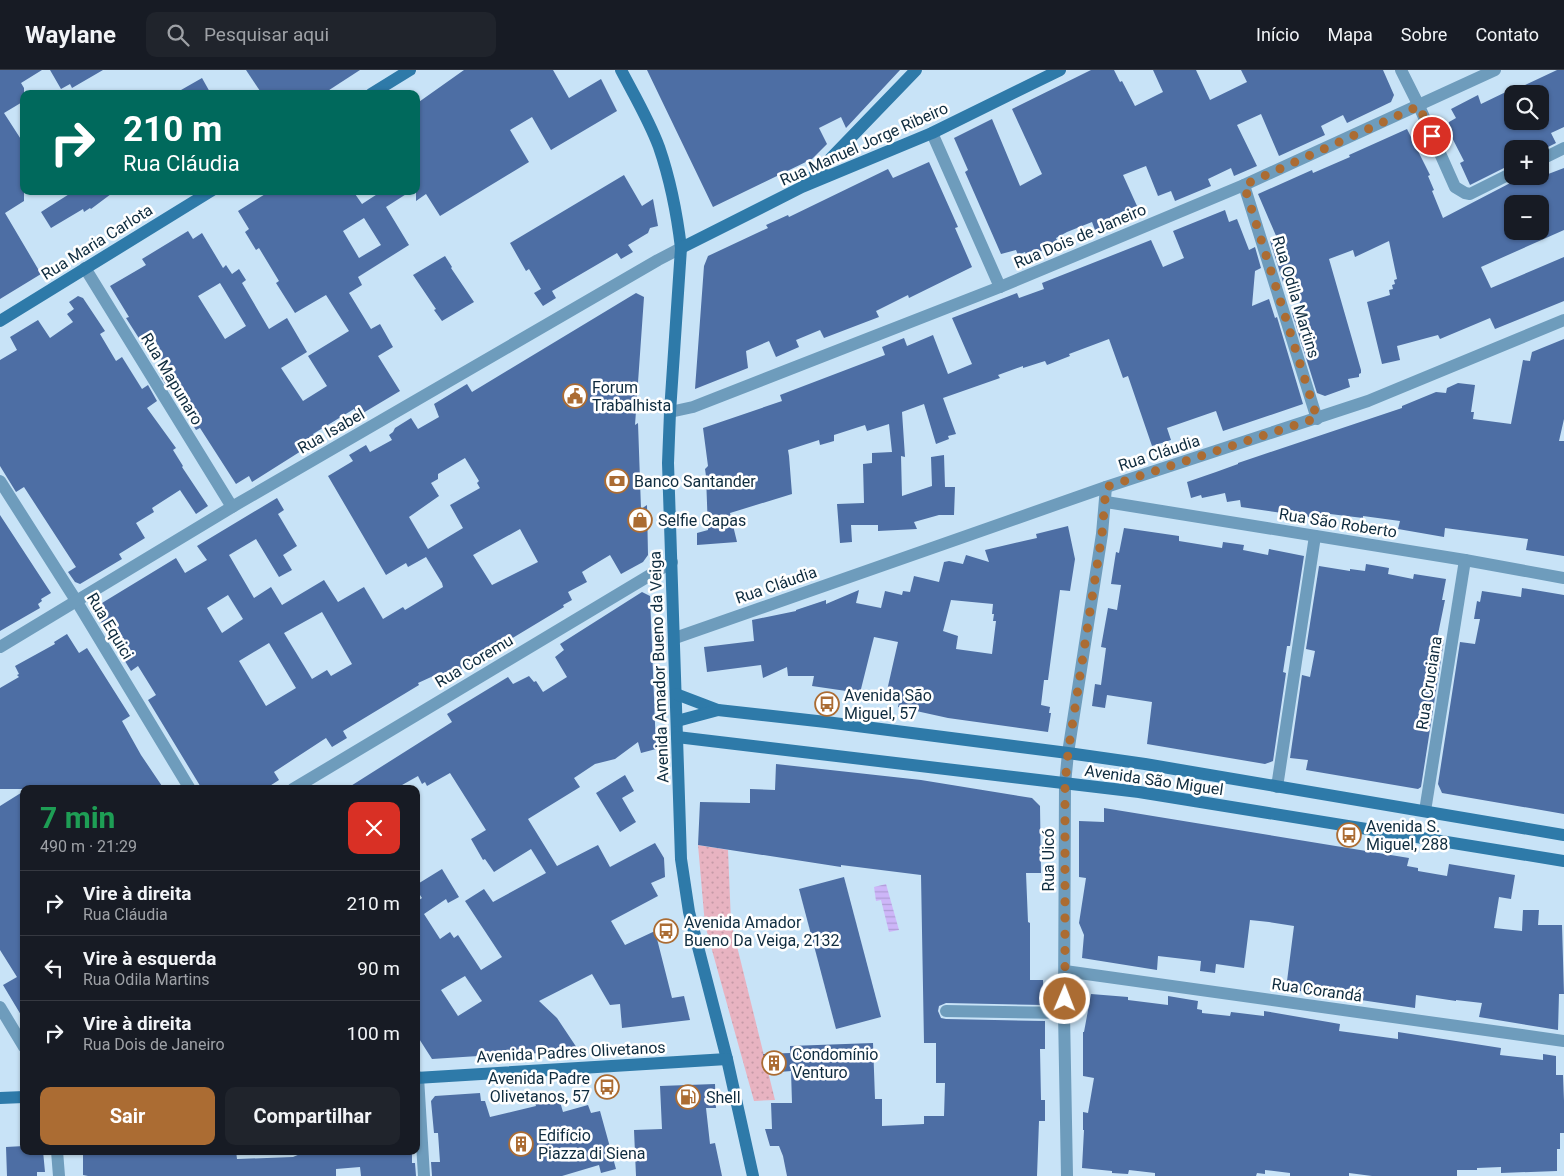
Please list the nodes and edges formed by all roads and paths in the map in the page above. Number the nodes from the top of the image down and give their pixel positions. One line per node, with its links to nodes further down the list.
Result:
1 (410, 70): 7 (main road)
2 (621, 70): 16 (main road, Avenida Amador Bueno da Veiga)
3 (916, 70): 14 (main road)
4 (1060, 70): 9 (main road, Rua Manuel Jorge Ribeiro)
5 (1401, 70): 8 (street)
6 (1495, 70): 8 (street, Rua Dois de Janeiro)
7 (378, 90)
8 (1419, 106): 12 (street); 13 (street, Rua Dois de Janeiro)
9 (932, 133): 14 (main road, Rua Manuel Jorge Ribeiro); 18 (street)
10 (1564, 148): 11 (street)
11 (1549, 156)
12 (1504, 177)
13 (1244, 185): 18 (street, Rua Dois de Janeiro); 22 (street, Rua Odila Martins)
14 (802, 187): 16 (main road, Rua Manuel Jorge Ribeiro)
15 (204, 195): 17 (main road, Rua Maria Carlota)
16 (681, 248): 21 (main road, Avenida Amador Bueno da Veiga); 26 (street, Rua Isabel)
17 (85, 268): 20 (main road, Rua Maria Carlota); 26 (street, Rua Mapunaro)
18 (1000, 287): 21 (street, Rua Dois de Janeiro)
19 (1564, 320): 22 (street, Rua Cláudia)
20 (0, 321)
21 (670, 412): 29 (main road, Avenida Amador Bueno da Veiga)
22 (1317, 418): 24 (street, Rua Cláudia)
23 (0, 480): 31 (street, Rua Equici)
24 (1106, 487): 25 (street, Rua Uicó); 32 (street, Rua Cláudia)
25 (1106, 502): 27 (street, Rua São Roberto); 38 (street, Rua Uicó)
26 (232, 507): 31 (street, Rua Isabel)
27 (1315, 536): 28 (street, Rua São Roberto); 42 (street)
28 (1465, 560): 30 (street, Rua São Roberto); 43 (street, Rua Cruciana)
29 (672, 562): 32 (main road, Avenida Amador Bueno da Veiga); 41 (street, Rua Coremu)
30 (1564, 578)
31 (77, 602): 33 (street, Rua Isabel); 40 (street, Rua Equici)
32 (675, 638): 34 (main road, Avenida Amador Bueno da Veiga)
33 (0, 647)
34 (676, 694): 35 (main road, Avenida São Miguel); 36 (main road, Avenida Amador Bueno da Veiga)
35 (718, 710): 36 (main road, Avenida São Miguel); 38 (main road, Avenida São Miguel)
36 (677, 721): 37 (main road, Avenida Amador Bueno da Veiga)
37 (677, 737): 39 (main road, Avenida São Miguel); 52 (main road, Avenida Amador Bueno da Veiga)
38 (1068, 753): 39 (street, Rua Uicó); 42 (main road, Avenida São Miguel)
39 (1065, 784): 45 (main road, Avenida São Miguel); 46 (street, Rua Uicó)
40 (188, 785)
41 (299, 785)
42 (1277, 786): 43 (main road, Avenida São Miguel)
43 (1425, 811): 44 (main road, Avenida São Miguel)
44 (1564, 834)
45 (1564, 861)
46 (1065, 971): 49 (street, Rua Uicó); 51 (street, Rua Corandá)
47 (0, 1007): 50 (street)
48 (946, 1011): 49 (street)
49 (1064, 1013): 61 (street, Rua Uicó)
50 (20, 1040)
51 (1564, 1041)
52 (727, 1059): 53 (main road, Avenida Padres Olivetanos); 60 (main road, Avenida Amador Bueno da Veiga)
53 (420, 1078)
54 (20, 1096): 55 (main road)
55 (0, 1098)
56 (420, 1120): 59 (street)
57 (57, 1155): 58 (street)
58 (59, 1176)
59 (424, 1176)
60 (753, 1176)
61 (1067, 1176)

